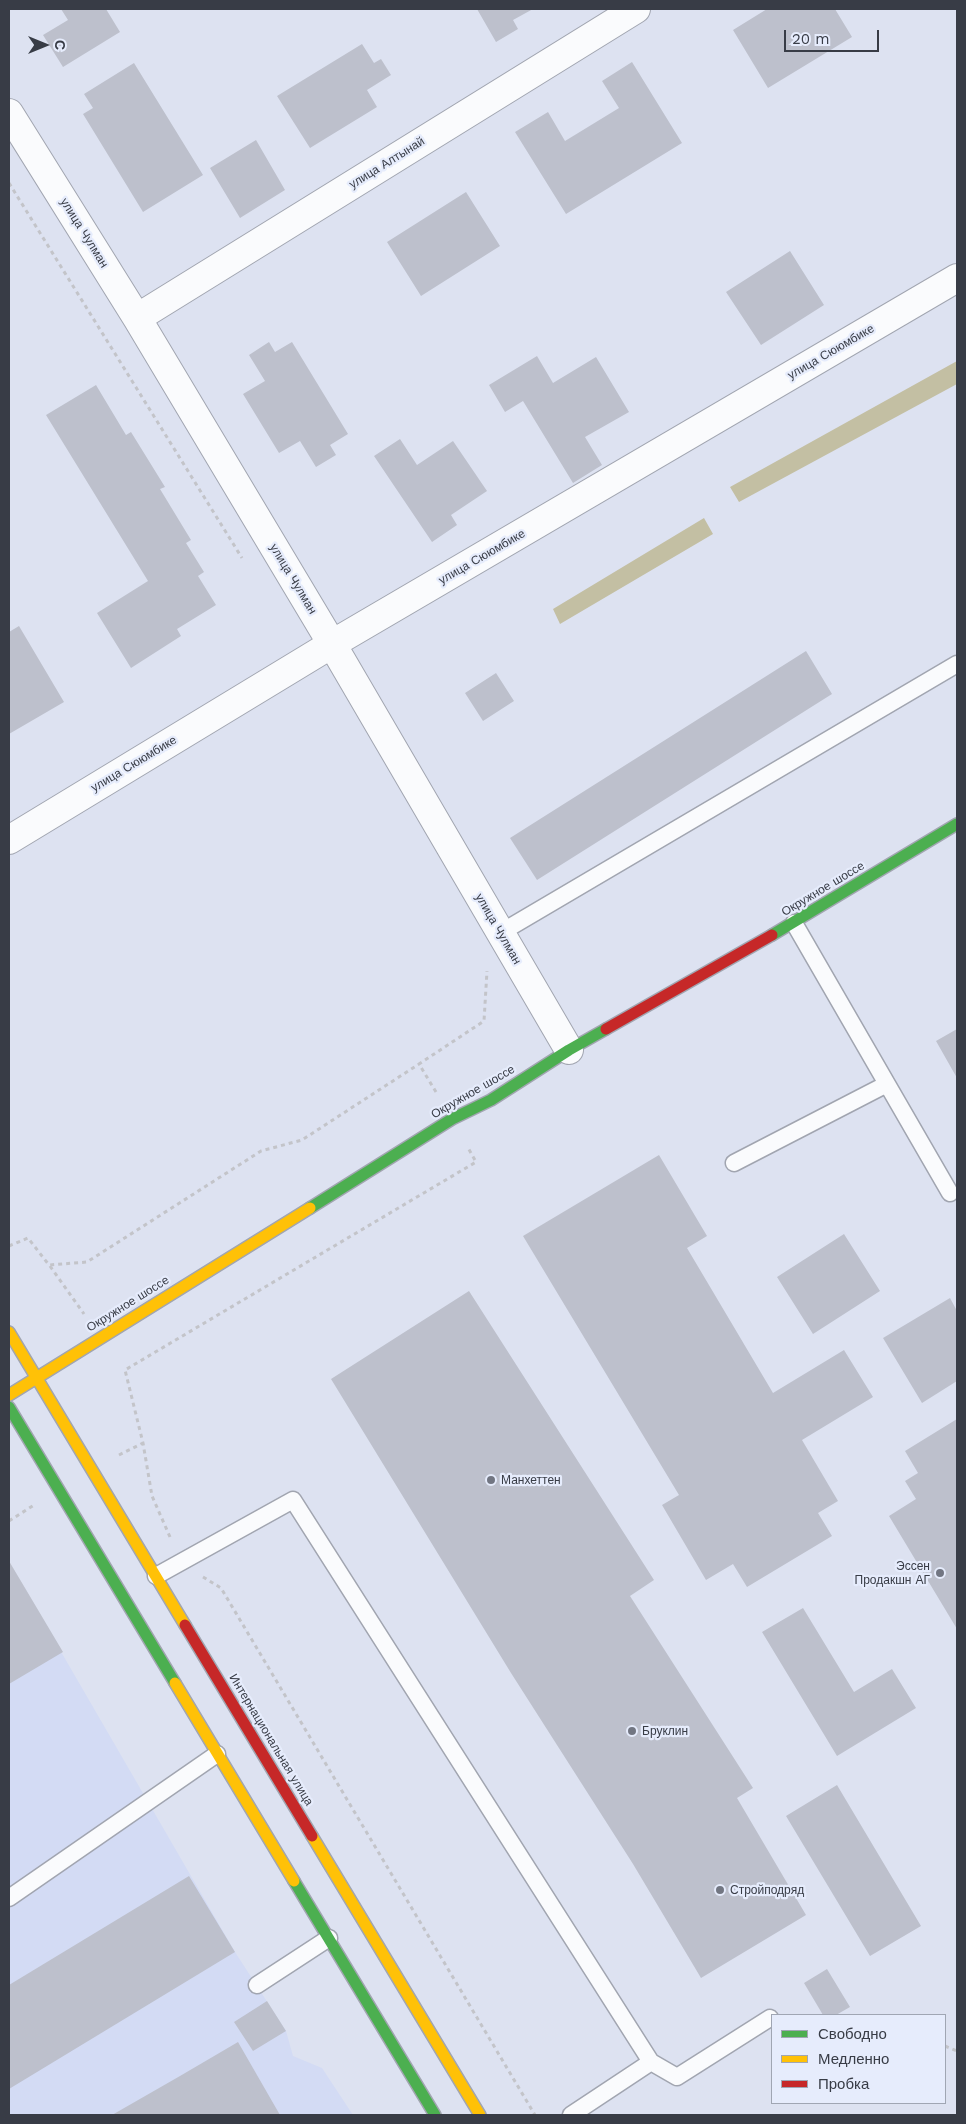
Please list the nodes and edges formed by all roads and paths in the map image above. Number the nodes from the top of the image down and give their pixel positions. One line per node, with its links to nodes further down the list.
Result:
1 (636, 9): 5 (street, улица Алтынай)
2 (9, 113): 5 (street, улица Чулман)
3 (9, 183): 6 (path)
4 (957, 278): 7 (street, улица Сююмбике)
5 (137, 318): 7 (street, улица Чулман)
6 (244, 560)
7 (332, 644): 10 (street, улица Сююмбике); 12 (street, улица Чулман)
8 (957, 664): 12 (lane)
9 (957, 824): 11 (street, Окружное шоссе)
10 (9, 840)
11 (794, 923): 14 (street, Окружное шоссе); 16 (lane)
12 (500, 933): 14 (street, улица Чулман)
13 (487, 964): 15 (path)
14 (570, 1050): 17 (street, Окружное шоссе)
15 (420, 1064): 17 (path); 20 (path)
16 (887, 1084): 18 (lane); 19 (lane)
17 (452, 1119): 22 (street, Окружное шоссе); 25 (path)
18 (734, 1163)
19 (950, 1193)
20 (9, 1246)
21 (9, 1332): 22 (street, Интернациональная улица)
22 (37, 1378): 23 (street, Окружное шоссе); 26 (street, Интернациональная улица)
23 (9, 1395)
24 (9, 1407): 27 (street)
25 (181, 1562): 26 (lane); 32 (lane); 35 (path)
26 (156, 1576): 34 (street, Интернациональная улица)
27 (218, 1754): 28 (lane); 29 (street)
28 (9, 1898)
29 (329, 1938): 30 (lane); 33 (street)
30 (257, 1985)
31 (770, 2018): 32 (lane)
32 (651, 2062): 36 (lane)
33 (435, 2115)
34 (480, 2115)
35 (535, 2115)
36 (571, 2115)

